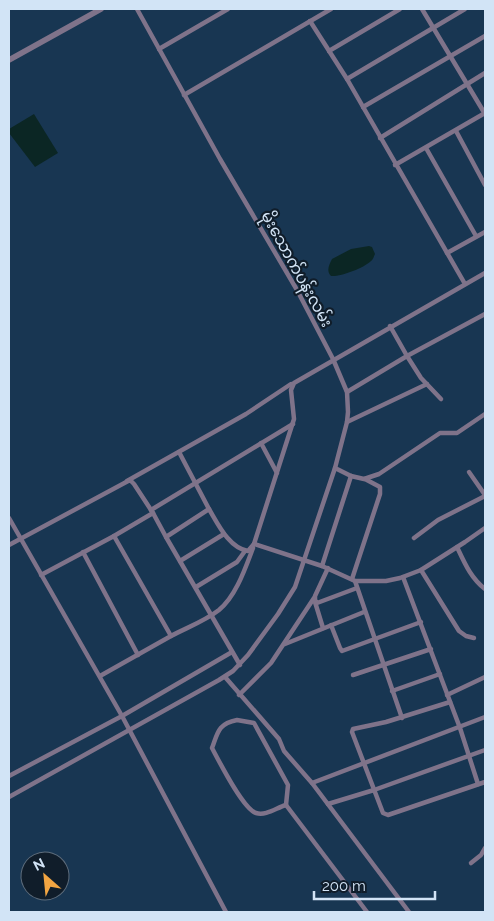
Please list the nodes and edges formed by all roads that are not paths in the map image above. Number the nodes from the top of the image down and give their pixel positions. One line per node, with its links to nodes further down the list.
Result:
1 (101, 9): 14 (street)
2 (137, 9): 11 (street, မိုးသောက်ပန်းလမ်း)
3 (228, 9): 11 (street)
4 (331, 9): 8 (street)
5 (400, 9): 12 (street)
6 (422, 9): 9 (street)
7 (465, 9): 9 (street)
8 (310, 21): 12 (street); 18 (street)
9 (434, 28): 13 (street); 16 (street)
10 (485, 36): 13 (street)
11 (159, 48): 18 (street, မိုးသောက်ပန်းလမ်း)
12 (329, 51): 16 (street)
13 (451, 57): 17 (street); 19 (street)
14 (9, 60)
15 (485, 74): 17 (street)
16 (347, 79): 19 (street)
17 (467, 85): 20 (street); 22 (street)
18 (184, 95): 34 (street, မိုးသောက်ပန်းလမ်း)
19 (363, 107): 22 (street)
20 (485, 114): 21 (street)
21 (456, 131): 23 (street); 25 (street)
22 (380, 138): 24 (street)
23 (426, 148): 24 (street); 27 (street)
24 (395, 165): 28 (street)
25 (485, 185)
26 (485, 232): 27 (street)
27 (476, 236): 28 (street)
28 (447, 253): 30 (street)
29 (485, 273): 30 (street)
30 (465, 284): 32 (street)
31 (485, 314): 33 (street)
32 (390, 326): 33 (street); 34 (street)
33 (407, 356): 36 (street); 37 (street)
34 (333, 359): 35 (street); 37 (street, မိုးသောက်ပန်းလမ်း)
35 (294, 383): 41 (street); 43 (street)
36 (427, 384): 38 (street); 40 (street)
37 (347, 392): 40 (street, မိုးသောက်ပန်းလမ်း)
38 (441, 399)
39 (485, 414): 48 (street)
40 (347, 422): 44 (street, မိုးသောက်ပန်းလမ်း)
41 (293, 424): 42 (street); 46 (street)
42 (260, 443): 46 (street); 50 (street)
43 (178, 452): 49 (street); 50 (street)
44 (335, 468): 47 (street); 66 (street, မိုးသောက်ပန်းလမ်း)
45 (469, 472): 51 (street)
46 (277, 474): 61 (street)
47 (351, 476): 48 (street); 68 (street)
48 (364, 479): 73 (street)
49 (127, 481): 53 (street); 60 (street)
50 (195, 483): 52 (street); 53 (street)
51 (485, 496): 59 (street)
52 (209, 509): 56 (street); 58 (street)
53 (152, 511): 57 (street); 58 (street)
54 (9, 518): 60 (street)
55 (485, 528): 63 (street)
56 (224, 534): 64 (street); 67 (street)
57 (114, 536): 65 (street); 83 (street)
58 (166, 537): 67 (street)
59 (414, 538)
60 (20, 539): 62 (street); 71 (street)
61 (254, 544): 64 (street); 66 (street); 79 (street)
62 (9, 545)
63 (458, 547): 70 (street); 76 (street)
64 (245, 551): 74 (street)
65 (83, 552): 71 (street); 89 (street)
66 (305, 560): 68 (street); 90 (street, မိုးသောက်ပန်းလမ်း)
67 (180, 561): 74 (street)
68 (322, 566): 69 (street)
69 (328, 568): 73 (street); 77 (street)
70 (421, 570): 72 (street); 84 (street)
71 (42, 575): 94 (street)
72 (403, 577): 73 (street); 80 (street)
73 (353, 580): 75 (street)
74 (196, 588): 79 (street)
75 (356, 588): 77 (street); 78 (street)
76 (485, 590)
77 (314, 599): 82 (street); 86 (street)
78 (364, 612): 81 (street); 85 (street)
79 (212, 615): 83 (street); 88 (street)
80 (421, 622): 85 (street); 87 (street)
81 (331, 625): 82 (street); 85 (street)
82 (323, 628): 86 (street)
83 (170, 636): 89 (street)
84 (474, 638)
85 (374, 640): 91 (street)
86 (284, 644): 99 (street)
87 (431, 649): 91 (street); 92 (street)
88 (232, 652): 90 (street); 101 (street)
89 (138, 654): 94 (street)
90 (240, 665): 95 (street, မိုးသောက်ပန်းလမ်း)
91 (383, 665): 93 (street); 97 (street)
92 (440, 674): 97 (street); 98 (street)
93 (353, 675)
94 (100, 676): 101 (street)
95 (225, 676): 99 (street); 105 (street, မိုးသောက်ပန်းလမ်း)
96 (485, 677): 98 (street)
97 (392, 691): 103 (street)
98 (447, 694): 100 (street)
99 (239, 695): 111 (street)
100 (450, 702): 103 (street); 104 (street)
101 (122, 716): 105 (street); 109 (street)
102 (485, 717): 104 (street)
103 (402, 718): 108 (street)
104 (460, 728): 107 (street); 108 (street)
105 (128, 730): 114 (street, မိုးသောက်ပန်းလမ်း); 119 (street)
106 (485, 750): 107 (street)
107 (470, 754): 112 (street); 113 (street)
108 (364, 762): 111 (street); 113 (street)
109 (9, 776)
110 (485, 782): 112 (street)
111 (312, 783): 115 (street)
112 (478, 784): 113 (street)
113 (374, 790): 115 (street)
114 (9, 797)
115 (328, 804): 121 (street)
116 (286, 805): 116 (street); 120 (street)
117 (485, 848): 118 (street)
118 (471, 863)
119 (226, 912)
120 (367, 912)
121 (409, 912)

